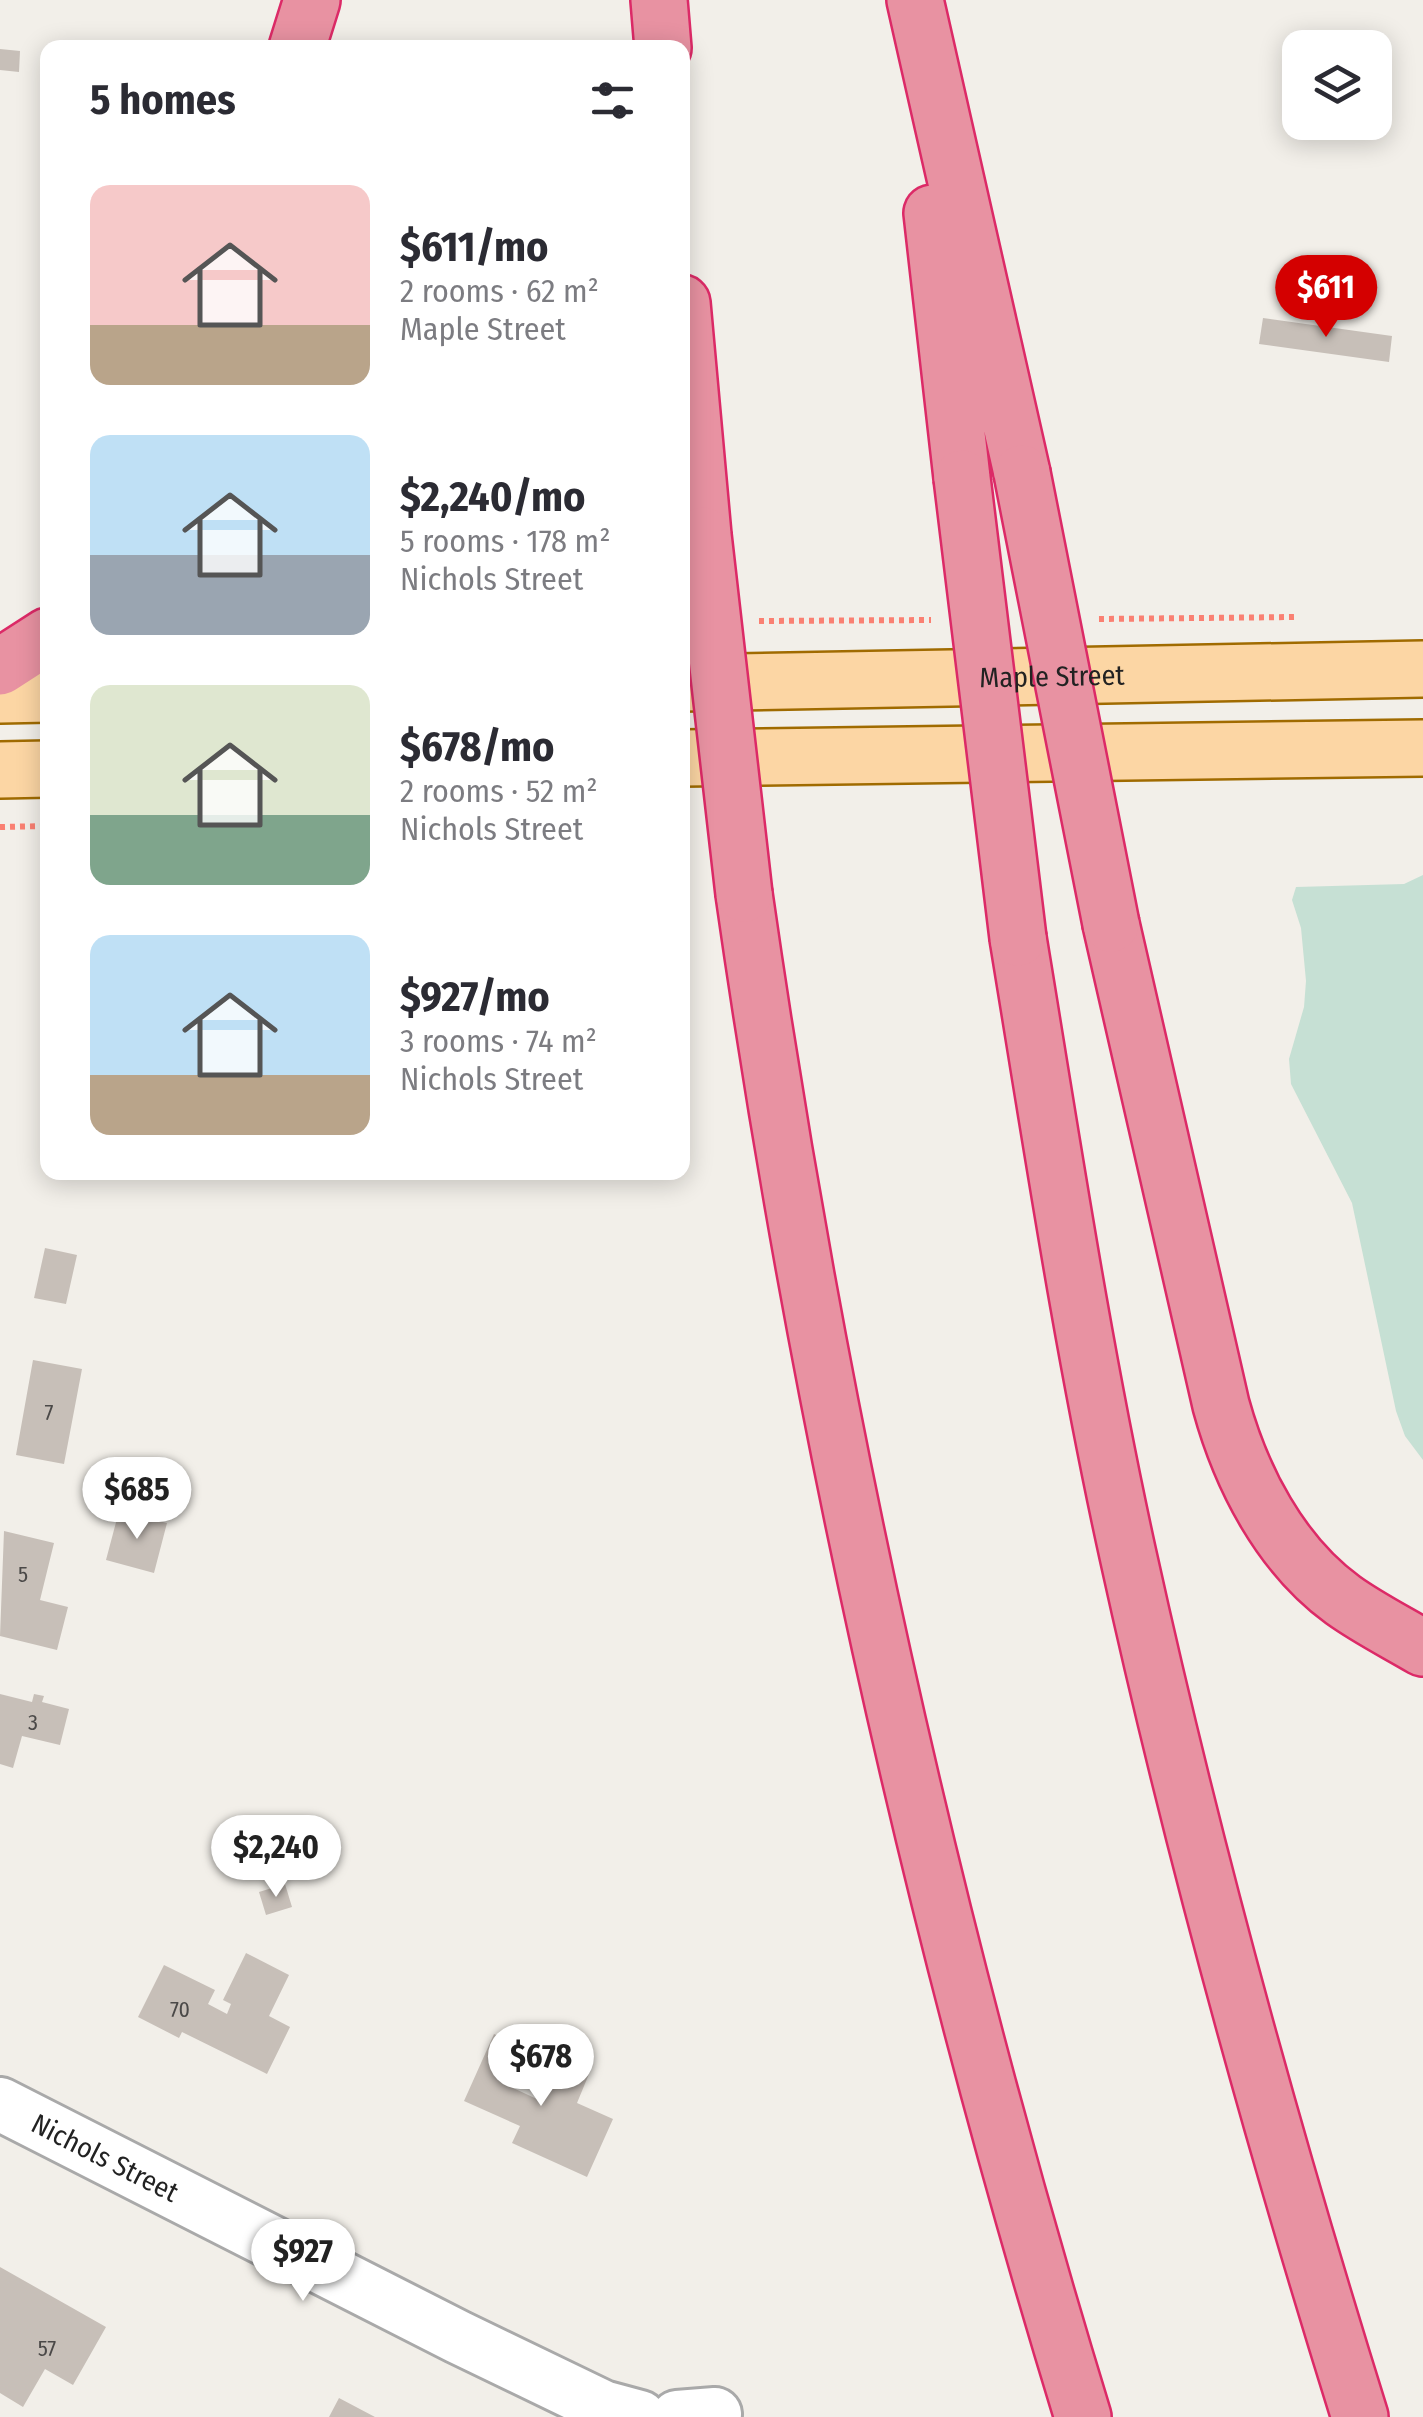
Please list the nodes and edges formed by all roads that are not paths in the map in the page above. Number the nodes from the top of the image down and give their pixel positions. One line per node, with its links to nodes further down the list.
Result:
1 (312, 0): 5 (highway)
2 (660, 0): 6 (highway)
3 (907, 0): 22 (highway, bridge)
4 (915, 0): 18 (highway, bridge)
5 (300, 40)
6 (662, 40)
7 (690, 391): 21 (highway, bridge)
8 (40, 641): 10 (highway)
9 (1412, 666): 11 (main road, Maple Street)
10 (0, 667)
11 (690, 682)
12 (0, 694): 13 (main road)
13 (40, 694)
14 (1423, 748): 15 (main road)
15 (690, 758)
16 (40, 769): 17 (main road)
17 (0, 770)
18 (1412, 1638)
19 (0, 2104): 20 (street, Nichols Street)
20 (640, 2417)
21 (1083, 2417)
22 (1360, 2417)

